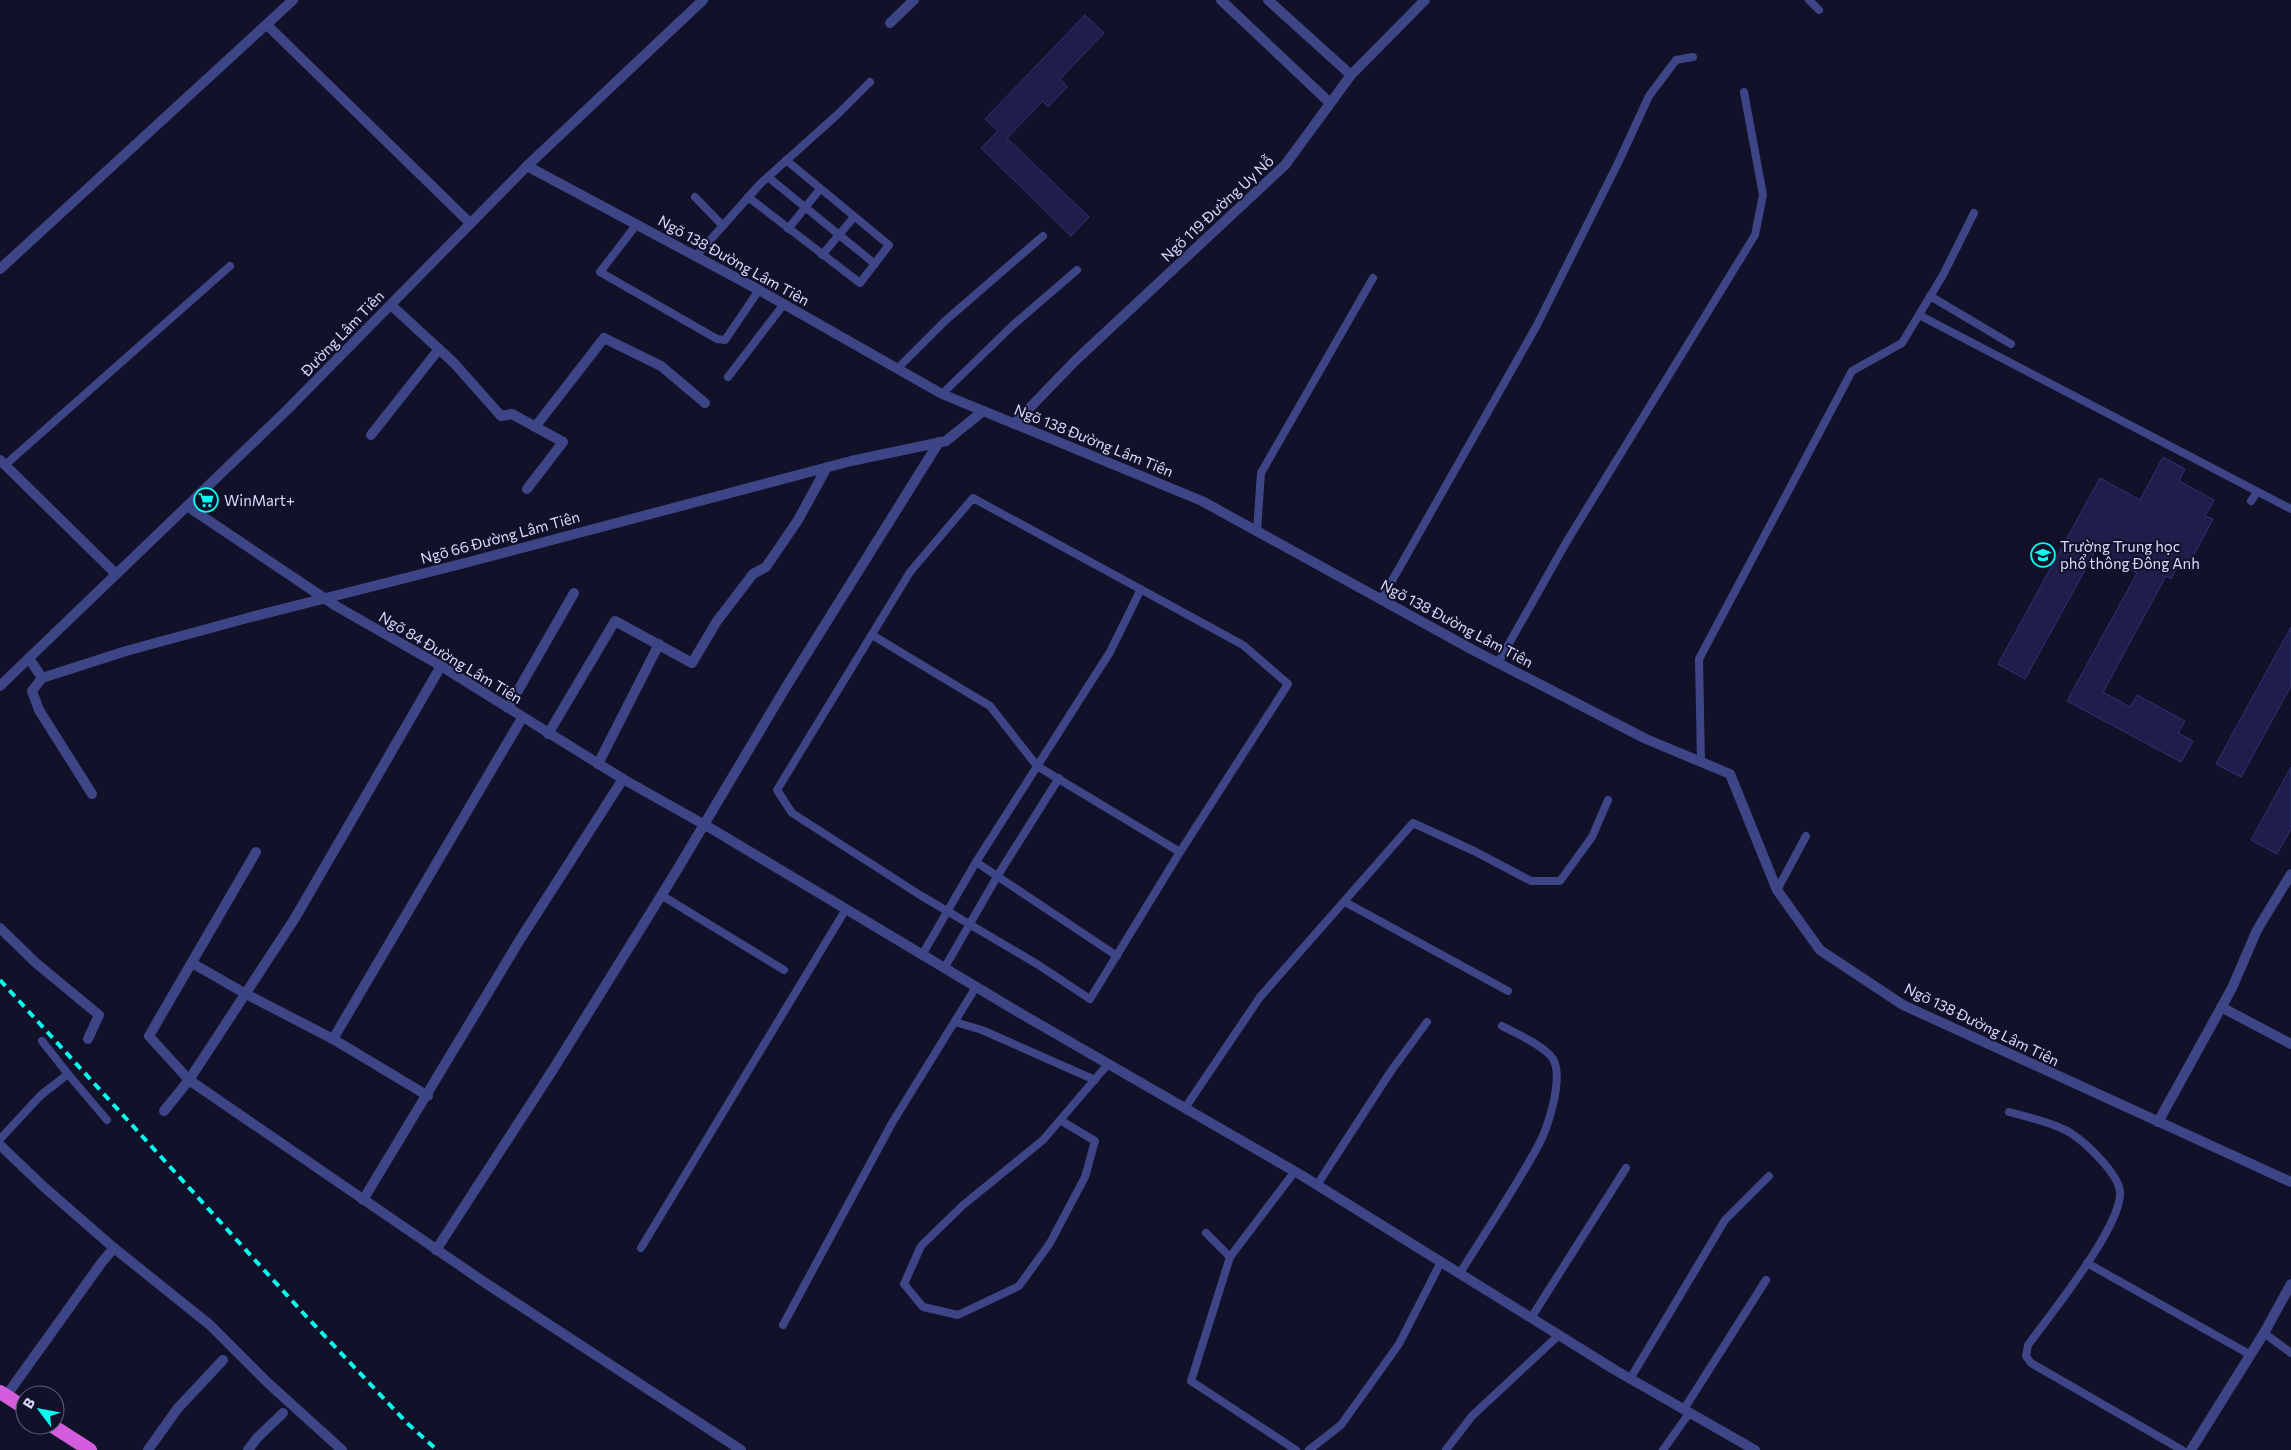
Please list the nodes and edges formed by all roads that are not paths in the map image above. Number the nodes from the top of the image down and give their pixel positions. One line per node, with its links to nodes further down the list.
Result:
1 (293, 0): 10 (street)
2 (703, 0): 17 (street, Đường Lâm Tiên)
3 (914, 0): 9 (street)
4 (1221, 0): 15 (street)
5 (1268, 0): 12 (street)
6 (1425, 0): 12 (street, Ngõ 119 Đường Uy Nỗ)
7 (1809, 0): 8 (lane)
8 (1819, 10)
9 (890, 23)
10 (267, 25): 25 (street); 35 (street)
11 (1693, 57): 66 (lane)
12 (1351, 75): 15 (street, Ngõ 119 Đường Uy Nỗ)
13 (870, 82): 16 (lane)
14 (1744, 92): 70 (lane)
15 (1330, 103): 50 (street, Ngõ 119 Đường Uy Nỗ)
16 (786, 160): 18 (lane); 19 (lane)
17 (527, 166): 25 (street, Đường Lâm Tiên); 26 (street, Ngõ 138 Đường Lâm Tiên)
18 (768, 177): 21 (lane); 22 (lane)
19 (820, 189): 22 (lane); 24 (lane)
20 (695, 197): 27 (lane)
21 (748, 197): 27 (lane); 28 (lane)
22 (804, 207): 28 (lane); 29 (lane)
23 (1974, 213): 39 (lane)
24 (854, 217): 29 (lane); 33 (lane)
25 (470, 223): 40 (street, Đường Lâm Tiên)
26 (637, 224): 32 (street, Ngõ 138 Đường Lâm Tiên); 38 (lane)
27 (723, 226): 32 (lane)
28 (788, 229): 31 (lane)
29 (838, 235): 31 (lane); 33 (lane)
30 (1043, 236): 45 (lane)
31 (822, 255): 33 (lane)
32 (696, 256): 38 (street, Ngõ 138 Đường Lâm Tiên)
33 (875, 264)
34 (230, 266): 54 (lane)
35 (0, 269)
36 (1076, 270): 47 (lane)
37 (1372, 278): 61 (lane)
38 (758, 290): 41 (street, Ngõ 138 Đường Lâm Tiên)
39 (1930, 296): 42 (lane); 43 (lane)
40 (391, 304): 44 (street); 59 (street, Đường Lâm Tiên)
41 (784, 304): 45 (street, Ngõ 138 Đường Lâm Tiên); 46 (lane)
42 (1919, 315): 57 (lane); 77 (lane)
43 (2011, 344)
44 (439, 349): 51 (street); 52 (street)
45 (898, 369): 47 (street, Ngõ 138 Đường Lâm Tiên)
46 (728, 377)
47 (942, 394): 49 (street, Ngõ 138 Đường Lâm Tiên)
48 (705, 403): 51 (street)
49 (983, 411): 50 (street, Ngõ 138 Đường Lâm Tiên); 53 (street, Ngõ 66 Đường Lâm Tiên)
50 (1014, 424): 61 (street, Ngõ 138 Đường Lâm Tiên)
51 (535, 427): 56 (street)
52 (371, 435)
53 (939, 442): 55 (street, Ngõ 66 Đường Lâm Tiên); 84 (street)
54 (3, 462): 62 (street)
55 (827, 467): 65 (street, Ngõ 66 Đường Lâm Tiên); 68 (street)
56 (527, 489)
57 (2257, 492): 58 (lane); 60 (lane)
58 (2251, 501)
59 (187, 506): 62 (street, Đường Lâm Tiên); 65 (street, Ngõ 84 Đường Lâm Tiên)
60 (2291, 509)
61 (1257, 531): 66 (street, Ngõ 138 Đường Lâm Tiên)
62 (116, 574): 69 (street, Đường Lâm Tiên)
63 (1141, 589): 67 (lane); 79 (lane); 87 (lane)
64 (574, 593): 74 (street)
65 (324, 598): 71 (street, Ngõ 84 Đường Lâm Tiên); 72 (street, Ngõ 66 Đường Lâm Tiên)
66 (1381, 600): 70 (street, Ngõ 138 Đường Lâm Tiên)
67 (872, 635): 79 (lane); 95 (lane)
68 (659, 644): 76 (street); 78 (street)
69 (29, 658): 72 (street); 73 (street, Đường Lâm Tiên)
70 (1498, 663): 77 (street, Ngõ 138 Đường Lâm Tiên)
71 (441, 666): 74 (street, Ngõ 84 Đường Lâm Tiên); 105 (street)
72 (42, 678): 82 (street)
73 (0, 686)
74 (508, 708): 75 (street, Ngõ 84 Đường Lâm Tiên)
75 (522, 718): 76 (street, Ngõ 84 Đường Lâm Tiên); 110 (street)
76 (548, 734): 78 (street, Ngõ 84 Đường Lâm Tiên)
77 (1701, 762): 91 (street, Ngõ 138 Đường Lâm Tiên)
78 (598, 764): 81 (street, Ngõ 84 Đường Lâm Tiên)
79 (1037, 766): 80 (lane); 88 (lane)
80 (1059, 778): 87 (lane); 90 (lane)
81 (623, 779): 84 (street, Ngõ 84 Đường Lâm Tiên); 118 (street)
82 (92, 794)
83 (1608, 800): 93 (lane)
84 (704, 824): 92 (street); 94 (street, Ngõ 84 Đường Lâm Tiên)
85 (1806, 836): 91 (lane)
86 (256, 852): 100 (street)
87 (1180, 852): 99 (lane)
88 (976, 862): 90 (lane); 95 (lane)
89 (2291, 874): 106 (street)
90 (998, 875): 96 (lane); 99 (lane)
91 (1777, 890): 124 (street, Ngõ 138 Đường Lâm Tiên)
92 (661, 895): 102 (lane); 136 (street)
93 (1345, 902): 104 (lane); 119 (lane)
94 (846, 910): 98 (street, Ngõ 84 Đường Lâm Tiên); 135 (lane)
95 (947, 911): 96 (lane); 98 (lane)
96 (970, 926): 99 (lane); 101 (lane)
97 (0, 928): 111 (street)
98 (922, 955): 101 (street, Ngõ 84 Đường Lâm Tiên)
99 (1117, 956)
100 (192, 963): 105 (street); 116 (street)
101 (945, 967): 103 (street, Ngõ 84 Đường Lâm Tiên)
102 (784, 970)
103 (976, 987): 107 (lane); 114 (street, Ngõ 84 Đường Lâm Tiên)
104 (1508, 991)
105 (246, 994): 110 (street); 116 (street)
106 (2221, 1007): 113 (street); 124 (street)
107 (955, 1022): 117 (lane); 144 (lane)
108 (1427, 1022): 131 (lane)
109 (1502, 1026): 140 (lane)
110 (333, 1039): 118 (street)
111 (88, 1040)
112 (42, 1041): 115 (lane)
113 (2291, 1044)
114 (1108, 1064): 117 (lane); 119 (street, Ngõ 84 Đường Lâm Tiên)
115 (68, 1074): 122 (lane); 125 (lane)
116 (189, 1080): 120 (street); 132 (street)
117 (1095, 1080): 123 (lane)
118 (428, 1096): 132 (street)
119 (1185, 1108): 128 (street, Ngõ 84 Đường Lâm Tiên)
120 (164, 1112)
121 (2009, 1112): 139 (lane)
122 (107, 1120)
123 (1060, 1120): 123 (lane)
124 (2158, 1122): 130 (street, Ngõ 138 Đường Lâm Tiên)
125 (0, 1138)
126 (0, 1146): 134 (street)
127 (1626, 1168): 143 (lane)
128 (1295, 1171): 131 (street, Ngõ 84 Đường Lâm Tiên); 137 (lane)
129 (1769, 1176): 150 (lane)
130 (2291, 1182)
131 (1317, 1185): 138 (street, Ngõ 84 Đường Lâm Tiên)
132 (364, 1200): 136 (street)
133 (1206, 1233): 137 (lane)
134 (114, 1248): 151 (street); 159 (street)
135 (641, 1248)
136 (436, 1250): 160 (street)
137 (1230, 1257): 161 (lane)
138 (1441, 1262): 140 (street, Ngõ 84 Đường Lâm Tiên); 162 (lane)
139 (2087, 1263): 148 (lane); 166 (lane)
140 (1460, 1273): 143 (street, Ngõ 84 Đường Lâm Tiên)
141 (1766, 1280): 153 (lane)
142 (2291, 1284): 145 (street)
143 (1531, 1318): 146 (street, Ngõ 84 Đường Lâm Tiên)
144 (783, 1324)
145 (2264, 1333): 147 (lane); 148 (street)
146 (1559, 1335): 150 (street, Ngõ 84 Đường Lâm Tiên); 163 (lane)
147 (2291, 1353)
148 (2249, 1354): 167 (street)
149 (222, 1360): 157 (street)
150 (1630, 1379): 153 (street, Ngõ 84 Đường Lâm Tiên)
151 (3, 1394): 152 (highway)
152 (15, 1402)
153 (1687, 1411): 164 (lane); 165 (street, Ngõ 84 Đường Lâm Tiên)
154 (283, 1413): 158 (street)
155 (65, 1434): 156 (highway)
156 (90, 1450)
157 (148, 1450)
158 (248, 1450)
159 (342, 1450)
160 (741, 1450)
161 (1296, 1450)
162 (1309, 1450)
163 (1446, 1450)
164 (1663, 1450)
165 (1755, 1450)
166 (2182, 1450)
167 (2192, 1450)

